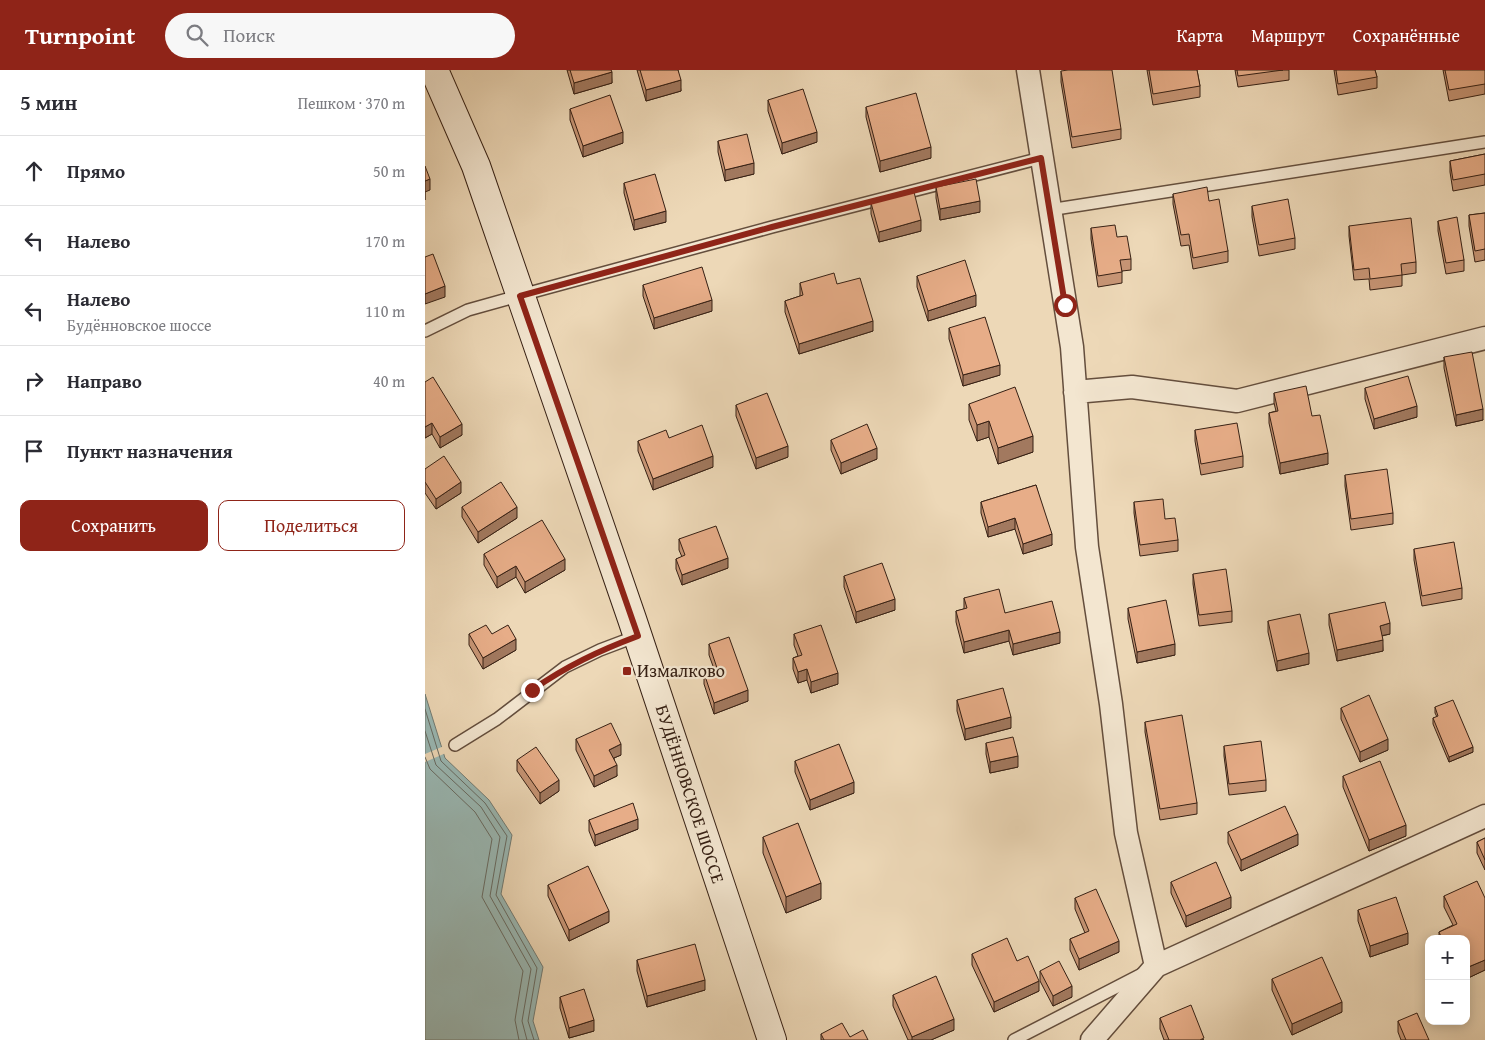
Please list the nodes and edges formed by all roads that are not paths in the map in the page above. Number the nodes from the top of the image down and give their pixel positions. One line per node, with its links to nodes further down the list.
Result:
1 (434, 70): 6 (main road, БУДЁННОВСКОЕ ШОССЕ)
2 (1029, 70): 4 (street)
3 (1485, 142): 5 (lane)
4 (1041, 158): 5 (street); 6 (lane)
5 (1049, 210): 9 (street)
6 (520, 296): 7 (lane); 10 (main road, БУДЁННОВСКОЕ ШОССЕ)
7 (425, 330)
8 (1485, 338): 9 (street)
9 (1075, 392): 13 (street)
10 (638, 636): 11 (lane); 14 (main road, БУДЁННОВСКОЕ ШОССЕ)
11 (455, 745)
12 (1485, 816): 13 (street)
13 (1156, 966): 15 (lane); 16 (street)
14 (772, 1040)
15 (1014, 1040)
16 (1091, 1040)

